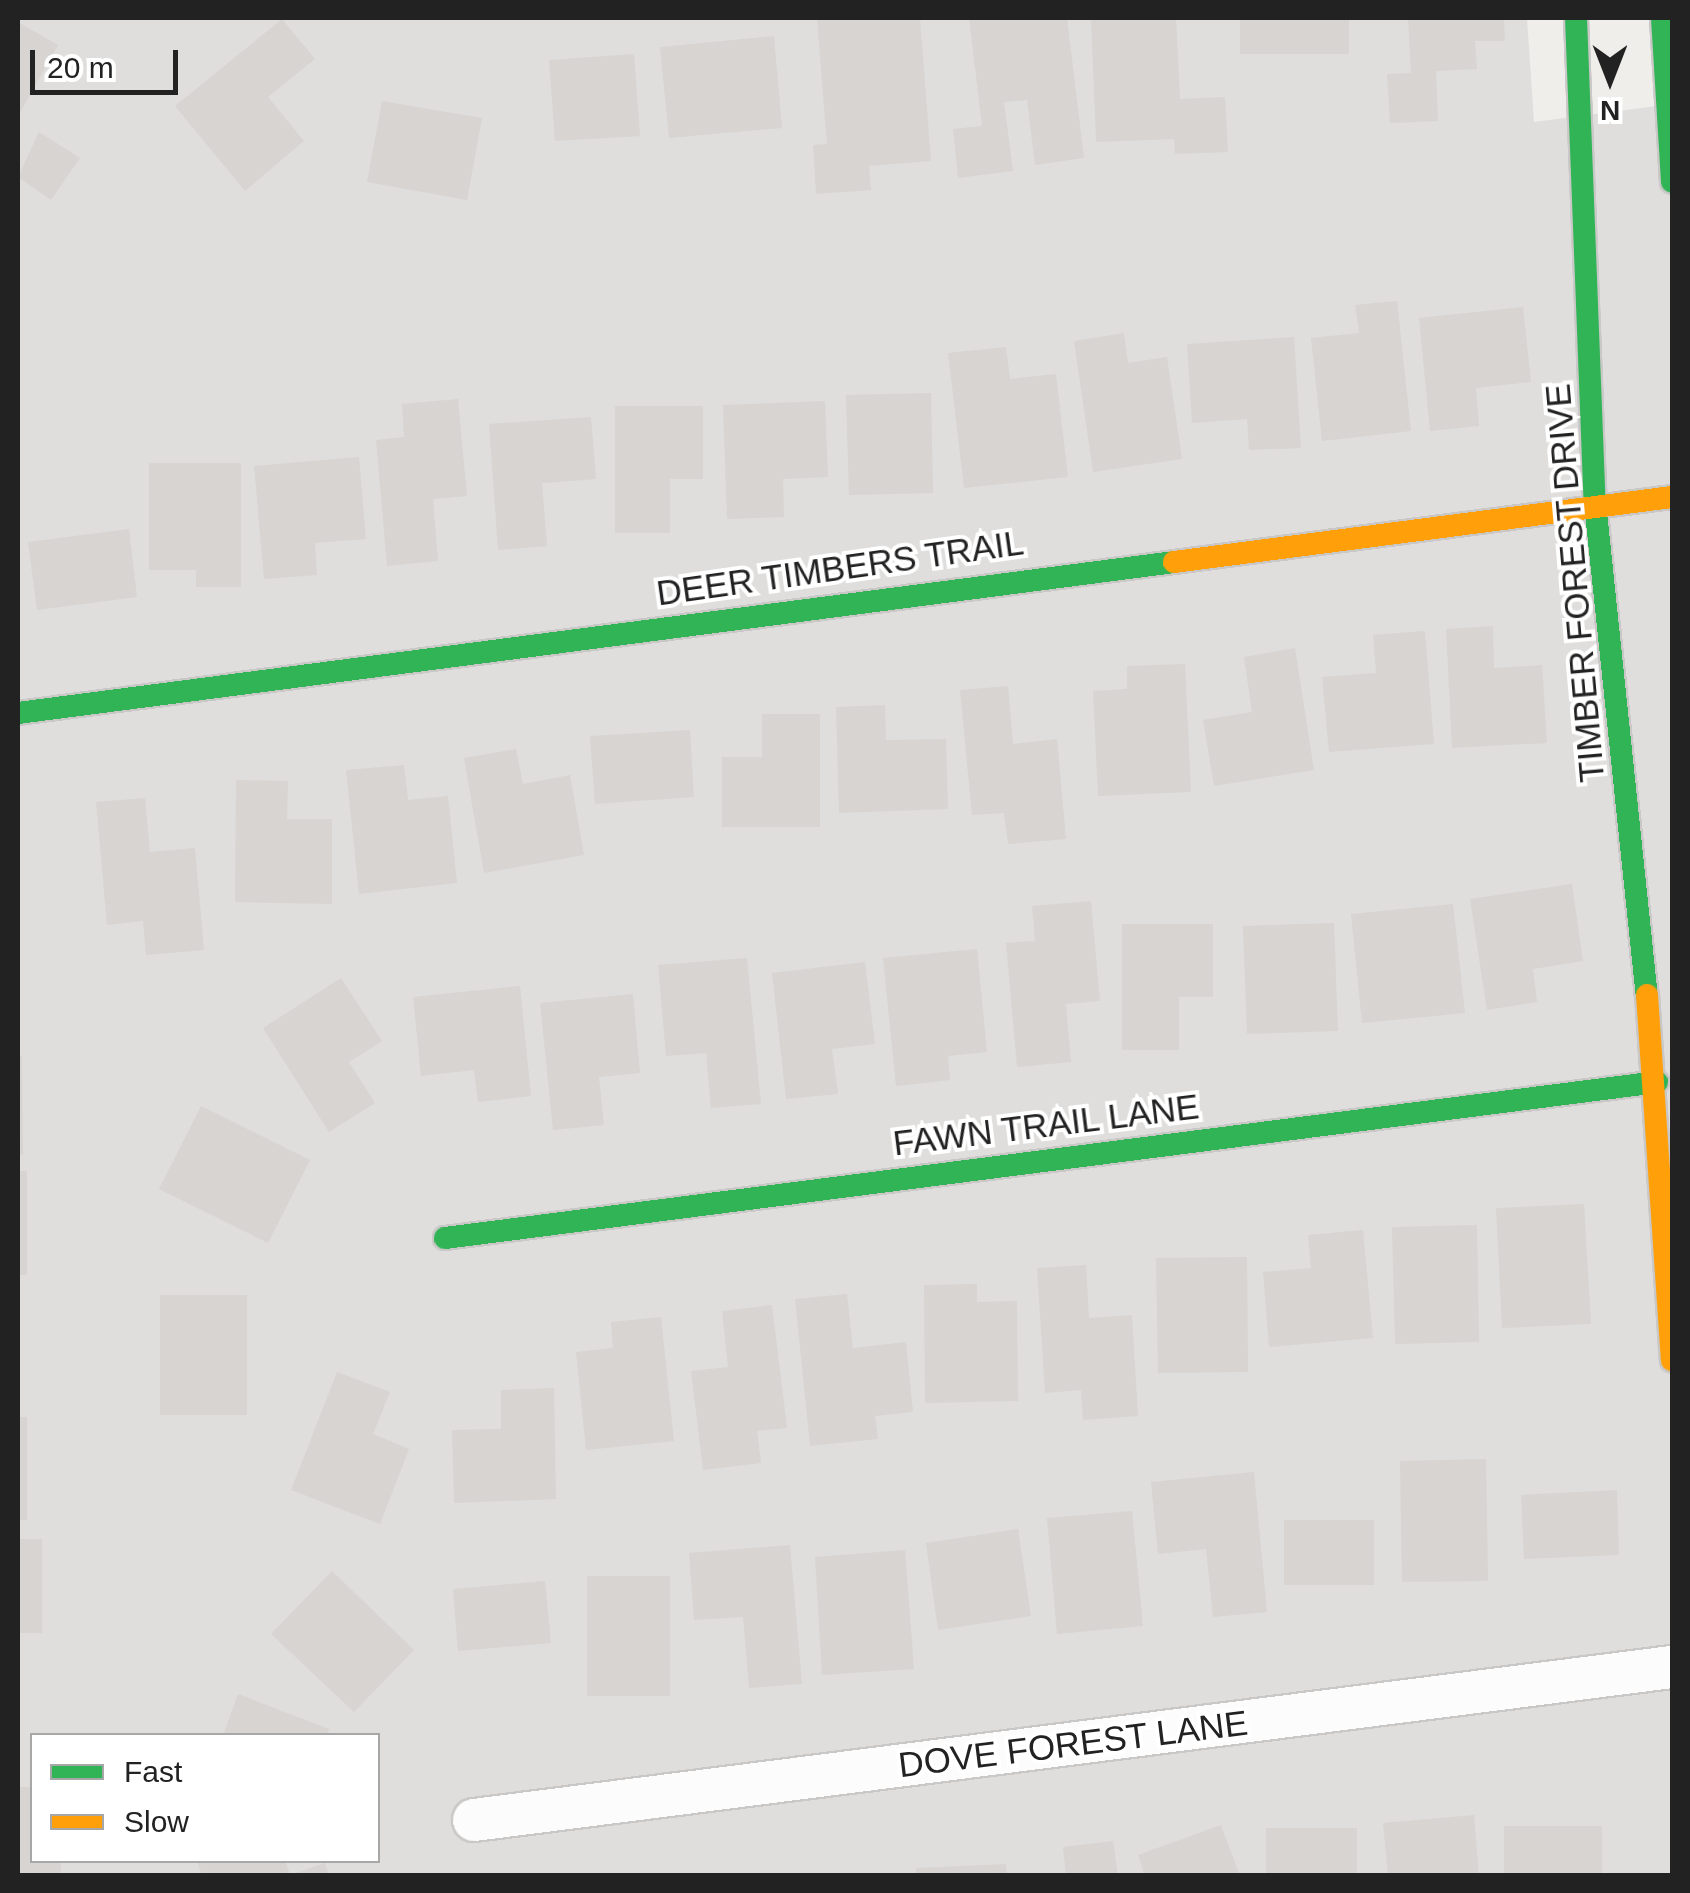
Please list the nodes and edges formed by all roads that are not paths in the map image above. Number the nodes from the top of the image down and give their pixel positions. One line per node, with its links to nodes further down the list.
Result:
1 (1576, 18): 5 (street, TIMBER FOREST DRIVE)
2 (1662, 18): 3 (street)
3 (1672, 182)
4 (1672, 497): 5 (street, DEER TIMBERS TRAIL)
5 (1596, 503): 6 (street, DEER TIMBERS TRAIL); 8 (street, TIMBER FOREST DRIVE)
6 (18, 713)
7 (1672, 969): 8 (street, TIMBER FOREST DRIVE)
8 (1657, 1082): 9 (street, FAWN TRAIL LANE); 10 (street, TIMBER FOREST DRIVE)
9 (445, 1238)
10 (1672, 1360)
11 (1672, 1667): 12 (street, DOVE FOREST LANE)
12 (474, 1820)

